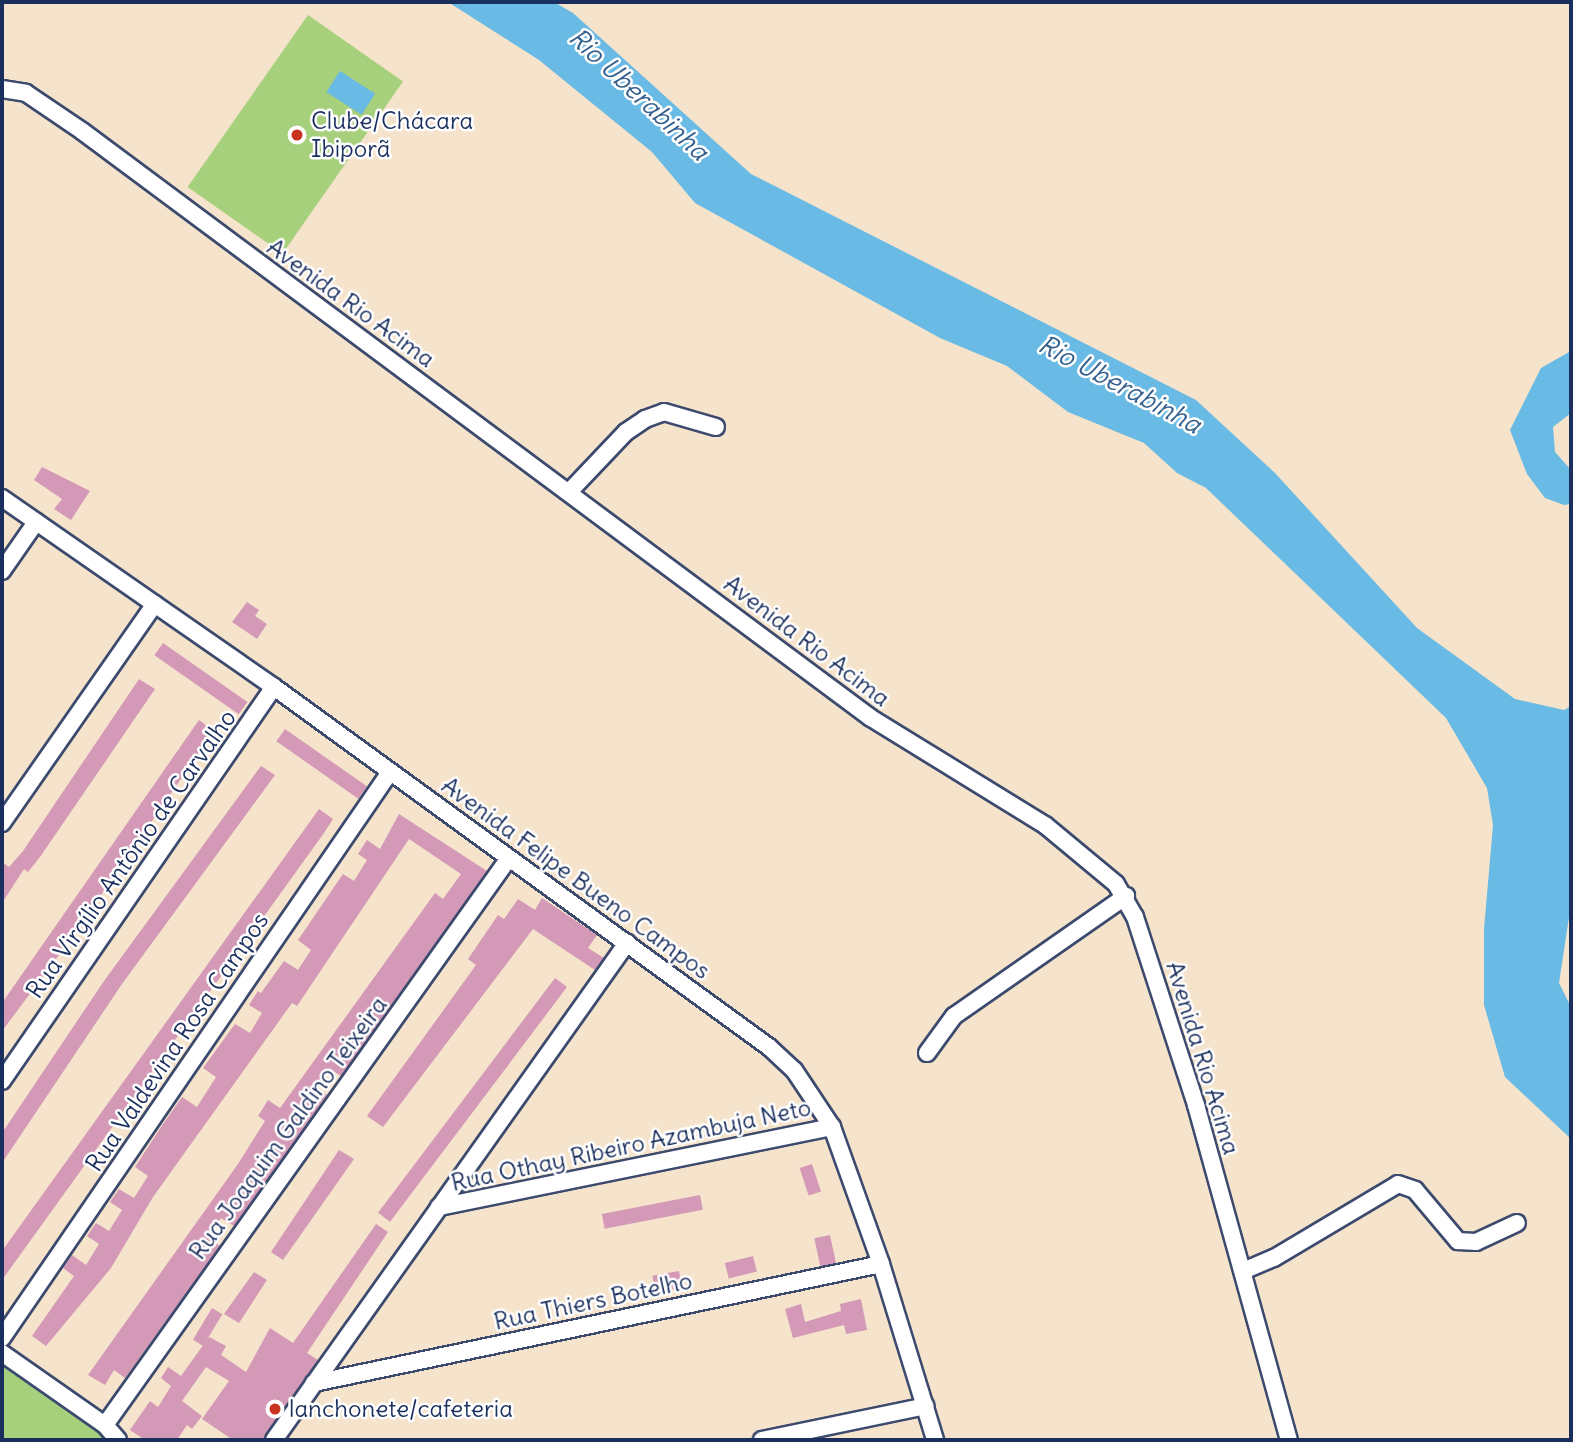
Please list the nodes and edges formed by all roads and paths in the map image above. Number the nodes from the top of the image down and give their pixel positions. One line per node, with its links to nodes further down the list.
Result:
1 (2, 89): 3 (street, Avenida Rio Acima)
2 (716, 427): 3 (street)
3 (569, 492): 12 (street, Avenida Rio Acima)
4 (2, 498): 5 (street, Avenida Felipe Bueno Campos)
5 (36, 522): 6 (street); 7 (street, Avenida Felipe Bueno Campos)
6 (2, 571)
7 (155, 604): 8 (street, Avenida Felipe Bueno Campos); 10 (street)
8 (274, 687): 9 (street, Avenida Felipe Bueno Campos); 15 (street, Rua Virgílio Antônio de Carvalho)
9 (390, 772): 11 (street, Avenida Felipe Bueno Campos); 21 (street, Rua Valdevina Rosa Campos)
10 (2, 823)
11 (509, 858): 13 (street, Avenida Felipe Bueno Campos); 25 (street, Rua Joaquim Galdino Teixeira)
12 (1126, 896): 14 (street); 20 (street, Avenida Rio Acima)
13 (627, 943): 16 (street, Avenida Felipe Bueno Campos); 17 (street)
14 (927, 1053)
15 (2, 1081)
16 (832, 1127): 17 (street, Rua Othay Ribeiro Azambuja Neto); 19 (street, Avenida Felipe Bueno Campos)
17 (439, 1207): 23 (street)
18 (1517, 1223): 20 (street)
19 (881, 1264): 23 (street, Rua Thiers Botelho); 24 (street, Avenida Felipe Bueno Campos)
20 (1243, 1271): 32 (street, Avenida Rio Acima)
21 (2, 1338)
22 (2, 1353): 25 (street)
23 (314, 1383): 26 (street)
24 (926, 1406): 30 (street); 31 (street, Avenida Felipe Bueno Campos)
25 (105, 1425): 27 (street)
26 (282, 1425): 28 (street); 29 (street)
27 (118, 1440)
28 (274, 1440)
29 (293, 1440)
30 (762, 1440)
31 (936, 1440)
32 (1289, 1440)

